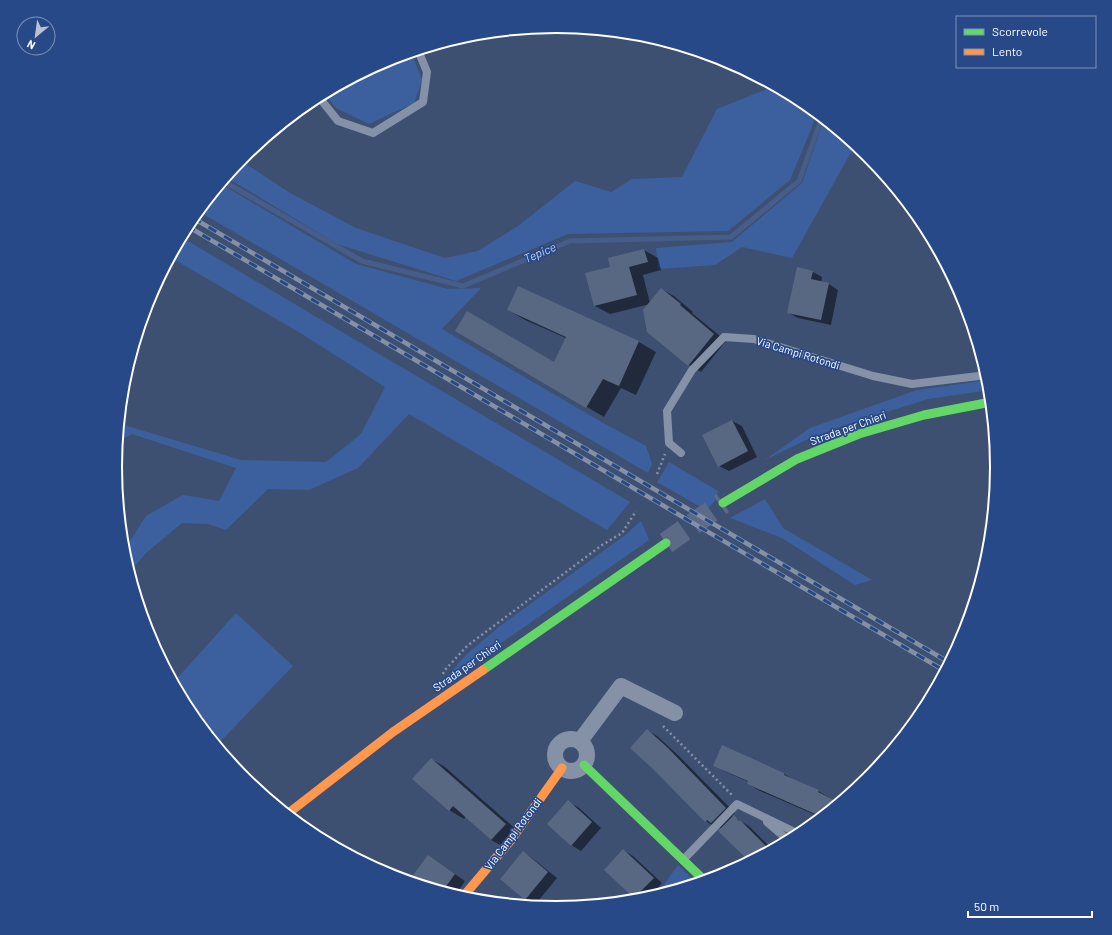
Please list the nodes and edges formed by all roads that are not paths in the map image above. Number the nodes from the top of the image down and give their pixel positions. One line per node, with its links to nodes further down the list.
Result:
1 (420, 55): 2 (lane)
2 (322, 101)
3 (980, 376): 5 (lane, Via Campi Rotondi)
4 (986, 403): 6 (main road, Strada per Chieri)
5 (681, 454)
6 (723, 504)
7 (666, 543): 12 (main road, Strada per Chieri)
8 (675, 713): 9 (street)
9 (580, 741): 10 (street); 11 (street)
10 (584, 765): 11 (street); 16 (main road)
11 (562, 768): 18 (main road, Via Campi Rotondi)
12 (290, 812)
13 (761, 816): 14 (lane); 15 (lane); 16 (lane)
14 (793, 831)
15 (784, 837)
16 (682, 860): 17 (main road)
17 (700, 877)
18 (466, 893)

